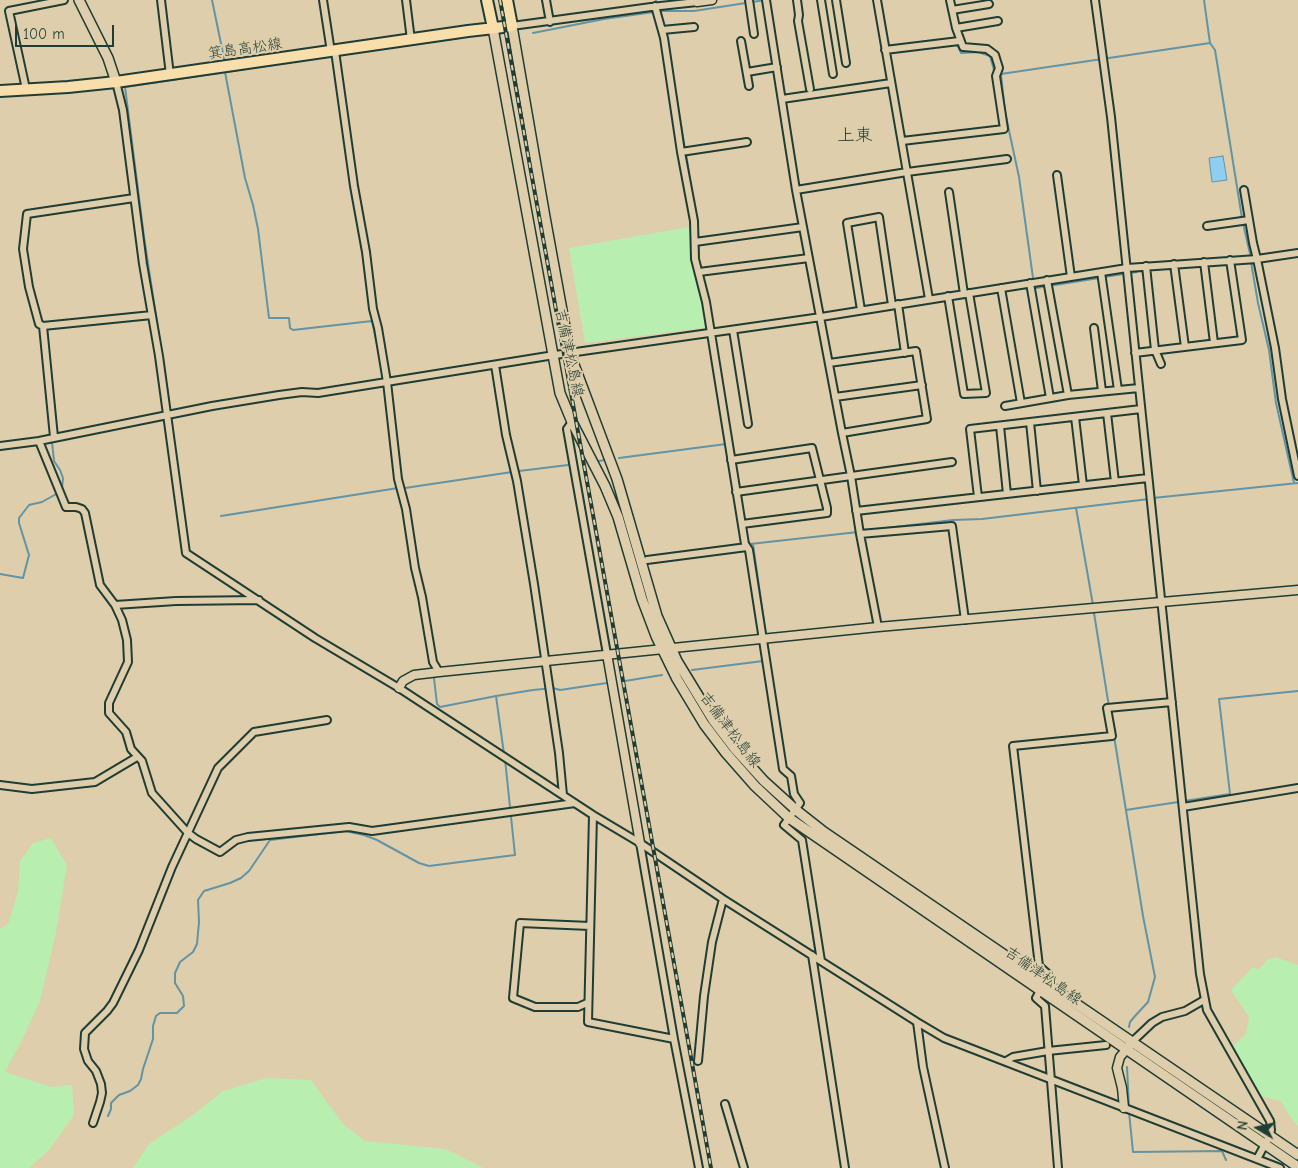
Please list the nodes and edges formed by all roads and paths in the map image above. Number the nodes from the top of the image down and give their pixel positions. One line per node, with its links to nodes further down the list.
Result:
1 (64, 0): 43 (street)
2 (79, 0): 40 (main road)
3 (161, 0): 39 (street)
4 (323, 0): 34 (street)
5 (406, 0): 30 (street)
6 (487, 0): 26 (main road)
7 (507, 0): 24 (main road)
8 (546, 0): 23 (street)
9 (712, 0): 16 (street)
10 (797, 0): 44 (street)
11 (821, 0): 38 (street)
12 (836, 0): 35 (street)
13 (877, 0): 33 (street)
14 (950, 0): 21 (street)
15 (1095, 0): 68 (street)
16 (697, 1): 19 (street)
17 (766, 1): 36 (street)
18 (749, 2): 29 (street)
19 (652, 4): 23 (street); 28 (street)
20 (989, 4): 21 (street)
21 (952, 10): 27 (street)
22 (998, 21): 27 (street)
23 (550, 22): 24 (street)
24 (512, 26): 26 (main road, 箕島高松線); 91 (main road, 吉備津松島線)
25 (694, 27): 28 (street)
26 (493, 28): 30 (main road, 箕島高松線); 92 (main road, 吉備津松島線)
27 (956, 28): 32 (street)
28 (664, 30): 49 (street)
29 (754, 34)
30 (411, 40): 34 (main road, 箕島高松線)
31 (741, 41): 37 (street)
32 (957, 41): 33 (street); 47 (street)
33 (885, 50): 41 (street)
34 (334, 54): 39 (main road, 箕島高松線); 96 (street)
35 (846, 63)
36 (777, 67): 37 (street); 46 (street)
37 (747, 72): 42 (street)
38 (833, 74)
39 (170, 75): 40 (main road, 箕島高松線)
40 (116, 82): 43 (main road, 箕島高松線); 56 (street)
41 (891, 83): 46 (street); 47 (street)
42 (749, 86)
43 (26, 89): 45 (main road, 箕島高松線)
44 (810, 89)
45 (0, 91)
46 (782, 99): 53 (street)
47 (902, 141): 51 (street)
48 (747, 142): 49 (street)
49 (684, 151): 60 (street)
50 (1007, 159): 51 (street)
51 (907, 172): 53 (street); 77 (street)
52 (1057, 175): 70 (street)
53 (796, 190): 59 (street)
54 (1244, 190): 57 (street)
55 (949, 192): 75 (street)
56 (134, 198): 80 (street); 82 (street)
57 (1248, 220): 58 (street); 63 (street)
58 (1207, 226)
59 (803, 227): 60 (street); 62 (street)
60 (697, 241): 69 (street)
61 (1298, 253): 63 (street)
62 (809, 258): 69 (street); 81 (street)
63 (1252, 259): 64 (street); 121 (street)
64 (1230, 260): 65 (street); 86 (street)
65 (1204, 262): 66 (street); 86 (street)
66 (1174, 264): 67 (street); 87 (street)
67 (1146, 266): 68 (street); 88 (street)
68 (1127, 271): 71 (street); 90 (street)
69 (701, 272): 85 (street)
70 (1071, 276): 71 (street); 73 (street)
71 (1102, 276): 99 (street)
72 (1030, 283): 73 (street); 74 (street); 103 (street)
73 (1048, 284): 101 (street)
74 (1002, 288): 75 (street); 104 (street)
75 (967, 293): 76 (street); 76 (street)
76 (948, 296): 77 (street)
77 (929, 299): 78 (street)
78 (895, 305): 79 (street); 79 (street); 89 (street)
79 (861, 310): 81 (street)
80 (152, 315): 82 (street); 108 (street)
81 (821, 317): 84 (street); 93 (street)
82 (43, 326): 115 (street)
83 (1094, 328): 100 (street)
84 (733, 330): 85 (street); 112 (street)
85 (713, 333): 91 (street); 118 (street)
86 (1214, 343): 87 (street)
87 (1185, 346): 88 (street)
88 (1155, 350): 90 (street); 94 (street)
89 (905, 352): 93 (street); 97 (street)
90 (1135, 353): 98 (street)
91 (570, 354): 92 (street); 142 (main road, 吉備津松島線)
92 (553, 355): 95 (street); 110 (main road, 吉備津松島線)
93 (830, 363): 102 (street)
94 (1162, 364)
95 (495, 365): 96 (street); 144 (street)
96 (387, 382): 108 (street); 145 (street)
97 (922, 385): 102 (street); 114 (street)
98 (1139, 388): 99 (street); 106 (street)
99 (1118, 390): 100 (street)
100 (1102, 391): 101 (street)
101 (1068, 395): 103 (street)
102 (835, 397): 114 (street)
103 (1050, 398): 104 (street)
104 (1021, 403): 105 (street)
105 (1005, 406)
106 (1141, 409): 107 (street); 122 (street)
107 (1107, 413): 109 (street); 124 (street)
108 (167, 415): 115 (street); 136 (street)
109 (1075, 417): 111 (street); 125 (street)
110 (572, 422): 142 (main road, 吉備津松島線); 143 (street)
111 (1030, 422): 113 (street); 126 (street)
112 (748, 424)
113 (1000, 426): 128 (street); 129 (street)
114 (842, 433): 120 (street)
115 (54, 438): 116 (street)
116 (39, 441): 117 (street); 138 (street)
117 (0, 446)
118 (733, 460): 123 (street); 127 (street)
119 (952, 462): 120 (street)
120 (851, 476): 123 (street); 130 (street)
121 (1298, 476)
122 (1148, 478): 124 (street); 137 (street)
123 (820, 480): 127 (street); 131 (street)
124 (1115, 482): 125 (street)
125 (1083, 485): 126 (street)
126 (1037, 491): 128 (street)
127 (739, 492): 131 (street)
128 (1007, 494): 129 (street)
129 (978, 497): 130 (street)
130 (856, 511): 132 (street)
131 (744, 524): 133 (street)
132 (859, 532): 139 (street); 140 (street)
133 (747, 547): 134 (street); 141 (street)
134 (647, 560)
135 (1298, 590): 137 (street)
136 (259, 600): 138 (street); 146 (street)
137 (1161, 603): 139 (street); 147 (street)
138 (115, 605): 149 (street)
139 (965, 620): 140 (street)
140 (878, 627): 141 (street)
141 (765, 638): 142 (street); 155 (street)
142 (666, 649): 143 (street); 155 (main road, 吉備津松島線); 157 (main road, 吉備津松島線)
143 (606, 654): 144 (street); 159 (street)
144 (545, 660): 145 (street); 152 (street)
145 (439, 672): 146 (street)
146 (399, 688): 152 (street)
147 (1172, 702): 154 (street); 163 (street)
148 (327, 720): 158 (street)
149 (137, 757): 150 (street); 158 (street)
150 (0, 786)
151 (1298, 788): 154 (street)
152 (563, 795): 153 (street)
153 (575, 803): 156 (street); 158 (street)
154 (1183, 803): 164 (street)
155 (796, 810): 157 (street); 163 (main road, 吉備津松島線)
156 (593, 815): 159 (street); 161 (street)
157 (789, 818): 162 (street); 163 (main road, 吉備津松島線)
158 (188, 833): 177 (street)
159 (640, 843): 160 (street); 167 (street)
160 (723, 899): 162 (street); 172 (street)
161 (590, 926): 165 (street); 165 (street)
162 (816, 958): 166 (street); 185 (street)
163 (1043, 986): 168 (main road, 吉備津松島線); 170 (main road, 吉備津松島線); 171 (street)
164 (1204, 1000): 168 (street); 178 (street)
165 (587, 1003): 167 (street)
166 (917, 1022): 173 (street); 186 (street)
167 (674, 1039): 183 (street)
168 (1133, 1041): 170 (street); 178 (main road, 吉備津松島線)
169 (1106, 1045): 171 (street)
170 (1126, 1049): 176 (street); 179 (main road, 吉備津松島線)
171 (1048, 1051): 173 (street); 174 (street)
172 (698, 1060)
173 (1006, 1061): 174 (street)
174 (1051, 1080): 176 (street); 187 (street)
175 (725, 1104): 184 (street)
176 (1127, 1109): 181 (street)
177 (93, 1123)
178 (1270, 1135): 179 (street); 180 (main road, 吉備津松島線)
179 (1265, 1144): 181 (street); 182 (main road, 吉備津松島線)
180 (1298, 1155)
181 (1257, 1159): 188 (street)
182 (1298, 1167)
183 (699, 1168)
184 (744, 1168)
185 (845, 1168)
186 (945, 1168)
187 (1058, 1168)
188 (1280, 1168)

